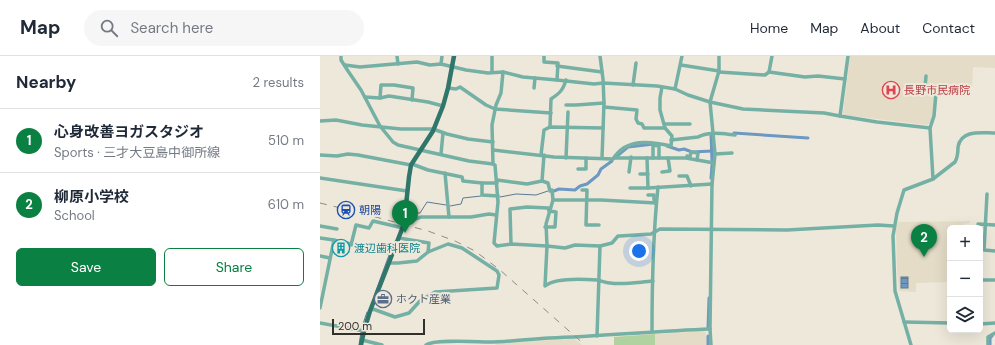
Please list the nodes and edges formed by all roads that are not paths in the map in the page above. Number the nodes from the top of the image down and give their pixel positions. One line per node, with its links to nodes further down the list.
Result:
1 (341, 56): 15 (street)
2 (397, 56): 13 (street)
3 (442, 56): 14 (street)
4 (454, 56): 18 (main road)
5 (492, 56): 20 (street)
6 (544, 56): 17 (street)
7 (600, 56): 22 (street)
8 (682, 56): 16 (street)
9 (719, 56): 19 (street)
10 (772, 56): 23 (street)
11 (848, 56): 26 (street)
12 (636, 63): 30 (street)
13 (398, 64): 14 (street); 15 (street)
14 (441, 64): 18 (street)
15 (345, 65): 35 (street)
16 (681, 65): 19 (street); 34 (street)
17 (557, 66): 22 (street); 27 (street)
18 (452, 68): 20 (street); 32 (main road)
19 (719, 71): 23 (street); 38 (street)
20 (492, 72): 21 (street)
21 (503, 72): 25 (street); 42 (street)
22 (602, 72): 29 (street)
23 (769, 72): 26 (street)
24 (926, 76): 53 (street)
25 (536, 78): 27 (street); 33 (street)
26 (845, 79): 45 (street)
27 (557, 80): 28 (street)
28 (566, 80): 29 (street); 44 (street)
29 (603, 83): 30 (street); 40 (street)
30 (633, 85): 31 (street)
31 (662, 86): 34 (street); 49 (street)
32 (448, 88): 41 (main road); 42 (street)
33 (534, 88)
34 (676, 89): 38 (street)
35 (365, 97): 36 (street); 48 (street)
36 (380, 98): 37 (street); 37 (street)
37 (412, 100): 41 (street)
38 (710, 102): 45 (street); 57 (street)
39 (566, 105): 40 (street)
40 (604, 105): 49 (street); 52 (street)
41 (443, 106): 54 (main road)
42 (495, 109): 44 (street); 60 (street)
43 (568, 112): 51 (street)
44 (551, 113): 50 (street)
45 (840, 116): 53 (street)
46 (320, 121): 48 (street)
47 (690, 124): 49 (street)
48 (380, 126): 54 (street); 61 (street)
49 (665, 126): 59 (street)
50 (550, 127): 51 (street); 67 (street)
51 (568, 128): 52 (street); 69 (street)
52 (603, 128): 71 (street)
53 (930, 128): 90 (street)
54 (433, 129): 55 (street); 61 (main road)
55 (443, 133): 60 (street); 64 (street)
56 (995, 133): 90 (street)
57 (713, 134): 58 (street); 59 (street); 65 (street)
58 (735, 135)
59 (671, 140): 72 (street)
60 (493, 142): 62 (street)
61 (421, 149): 64 (street); 80 (main road)
62 (493, 150): 67 (street); 81 (street)
63 (732, 153): 65 (street)
64 (441, 154): 81 (street)
65 (715, 154): 79 (street)
66 (320, 155): 80 (street)
67 (543, 155): 69 (street); 92 (street)
68 (631, 157): 72 (street); 73 (street); 83 (street)
69 (566, 158): 70 (street)
70 (586, 158): 71 (street); 82 (street)
71 (602, 158): 72 (street)
72 (614, 158)
73 (647, 158): 74 (street); 87 (street)
74 (653, 158): 75 (street); 75 (street)
75 (659, 158): 76 (street)
76 (668, 158): 77 (street); 84 (street)
77 (680, 158): 78 (street); 78 (street)
78 (697, 160): 79 (street)
79 (714, 163): 94 (street)
80 (412, 164): 85 (street); 99 (main road)
81 (493, 164): 91 (street)
82 (578, 169)
83 (629, 172)
84 (662, 172)
85 (445, 173): 93 (street); 109 (street)
86 (640, 174): 87 (street)
87 (648, 174): 97 (street)
88 (679, 176): 95 (street)
89 (320, 178): 99 (street)
90 (933, 179): 116 (street)
91 (497, 181): 92 (street); 93 (street); 102 (street)
92 (542, 181): 103 (street)
93 (482, 183): 102 (street)
94 (712, 184): 95 (street); 120 (street)
95 (691, 186): 98 (street)
96 (630, 188): 97 (street)
97 (648, 188): 98 (street)
98 (658, 188): 106 (street)
99 (407, 191): 110 (main road)
100 (987, 194): 112 (street)
101 (648, 195): 106 (street)
102 (498, 196): 108 (street)
103 (553, 200): 104 (street); 107 (street)
104 (582, 200): 105 (street); 105 (street)
105 (587, 200): 106 (street); 113 (street)
106 (655, 203): 121 (street)
107 (549, 211): 117 (street); 117 (street); 126 (street)
108 (496, 215): 109 (street); 126 (street)
109 (449, 217): 110 (street)
110 (404, 222): 118 (main road)
111 (978, 224): 112 (street)
112 (986, 224): 114 (street); 129 (street)
113 (599, 225)
114 (995, 225)
115 (320, 226): 119 (street)
116 (894, 226): 120 (street); 141 (street)
117 (545, 227): 127 (street)
118 (403, 228): 123 (main road); 125 (street)
119 (337, 229)
120 (712, 229): 121 (street); 146 (street)
121 (654, 233): 128 (street); 138 (street)
122 (320, 238): 124 (street)
123 (399, 238): 130 (street); 131 (main road)
124 (334, 240): 125 (street); 133 (street)
125 (351, 244): 131 (street)
126 (511, 244): 127 (street)
127 (547, 246): 128 (street); 135 (street)
128 (600, 246): 135 (street)
129 (995, 251)
130 (428, 252): 134 (street); 140 (street)
131 (392, 254): 134 (main road)
132 (320, 256): 133 (street)
133 (330, 258): 139 (street)
134 (389, 262): 140 (main road)
135 (598, 280): 138 (street); 150 (street)
136 (983, 280): 137 (street)
137 (995, 280)
138 (653, 281): 148 (street)
139 (320, 308)
140 (370, 311): 147 (main road)
141 (904, 322): 143 (street); 156 (street)
142 (320, 323): 147 (street)
143 (947, 323)
144 (995, 323): 145 (street)
145 (983, 324)
146 (710, 329): 148 (street); 155 (street)
147 (364, 331): 151 (main road)
148 (652, 331): 150 (street)
149 (995, 333): 157 (street)
150 (597, 336): 152 (street)
151 (361, 342): 153 (street)
152 (493, 343): 154 (street)
153 (382, 345)
154 (426, 345)
155 (711, 345)
156 (911, 345)
157 (988, 345)

